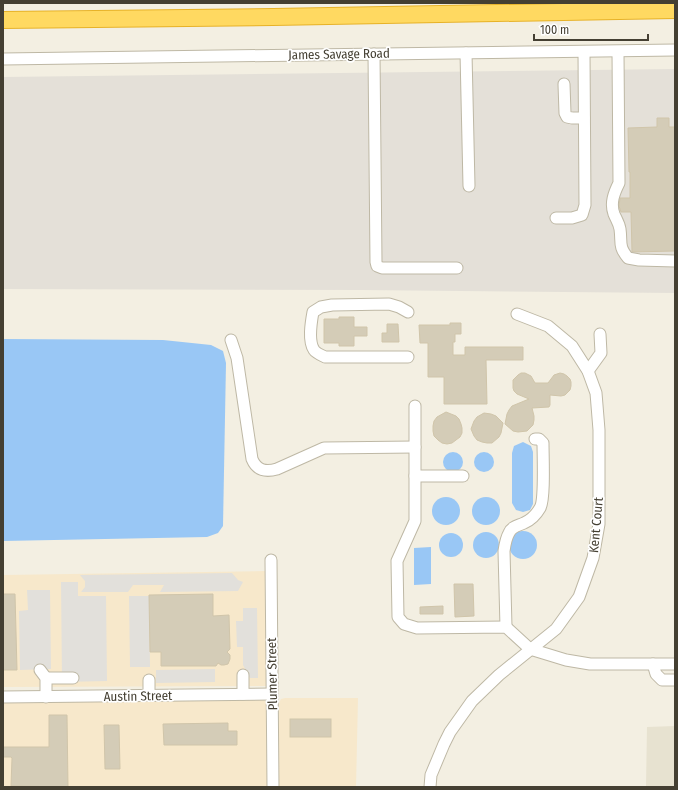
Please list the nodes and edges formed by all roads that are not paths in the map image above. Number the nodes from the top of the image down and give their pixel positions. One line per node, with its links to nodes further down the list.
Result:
1 (675, 10): 2 (highway)
2 (3, 20)
3 (675, 50): 5 (street, James Savage Road)
4 (584, 52): 5 (street, James Savage Road); 6 (street, James Savage Road); 10 (street)
5 (618, 52): 13 (street)
6 (466, 53): 7 (street, James Savage Road); 11 (street)
7 (374, 54): 8 (street, James Savage Road); 14 (street)
8 (3, 59)
9 (564, 84): 10 (street)
10 (584, 118): 12 (street)
11 (469, 186)
12 (556, 218)
13 (675, 262)
14 (457, 268)
15 (408, 312): 19 (street)
16 (517, 314): 20 (street, Kent Court)
17 (600, 334): 20 (street)
18 (231, 340): 23 (street)
19 (408, 357)
20 (588, 371): 28 (street, Kent Court)
21 (415, 406): 23 (street)
22 (535, 439): 27 (street)
23 (415, 447): 24 (street)
24 (415, 476): 25 (street); 27 (street)
25 (463, 476)
26 (271, 560): 35 (street, Plumer Street)
27 (506, 627): 28 (street)
28 (530, 649): 29 (street); 41 (street, Kent Court)
29 (653, 664): 30 (street); 33 (street)
30 (675, 664)
31 (243, 675): 34 (street)
32 (149, 680): 36 (street)
33 (675, 680)
34 (243, 694): 35 (street, Austin Street); 36 (street, Austin Street)
35 (272, 694): 40 (street, Plumer Street)
36 (149, 695): 37 (street, Austin Street)
37 (76, 696): 39 (street, Austin Street); 39 (street)
38 (3, 697): 39 (street, Austin Street)
39 (46, 697)
40 (273, 787)
41 (430, 787)

